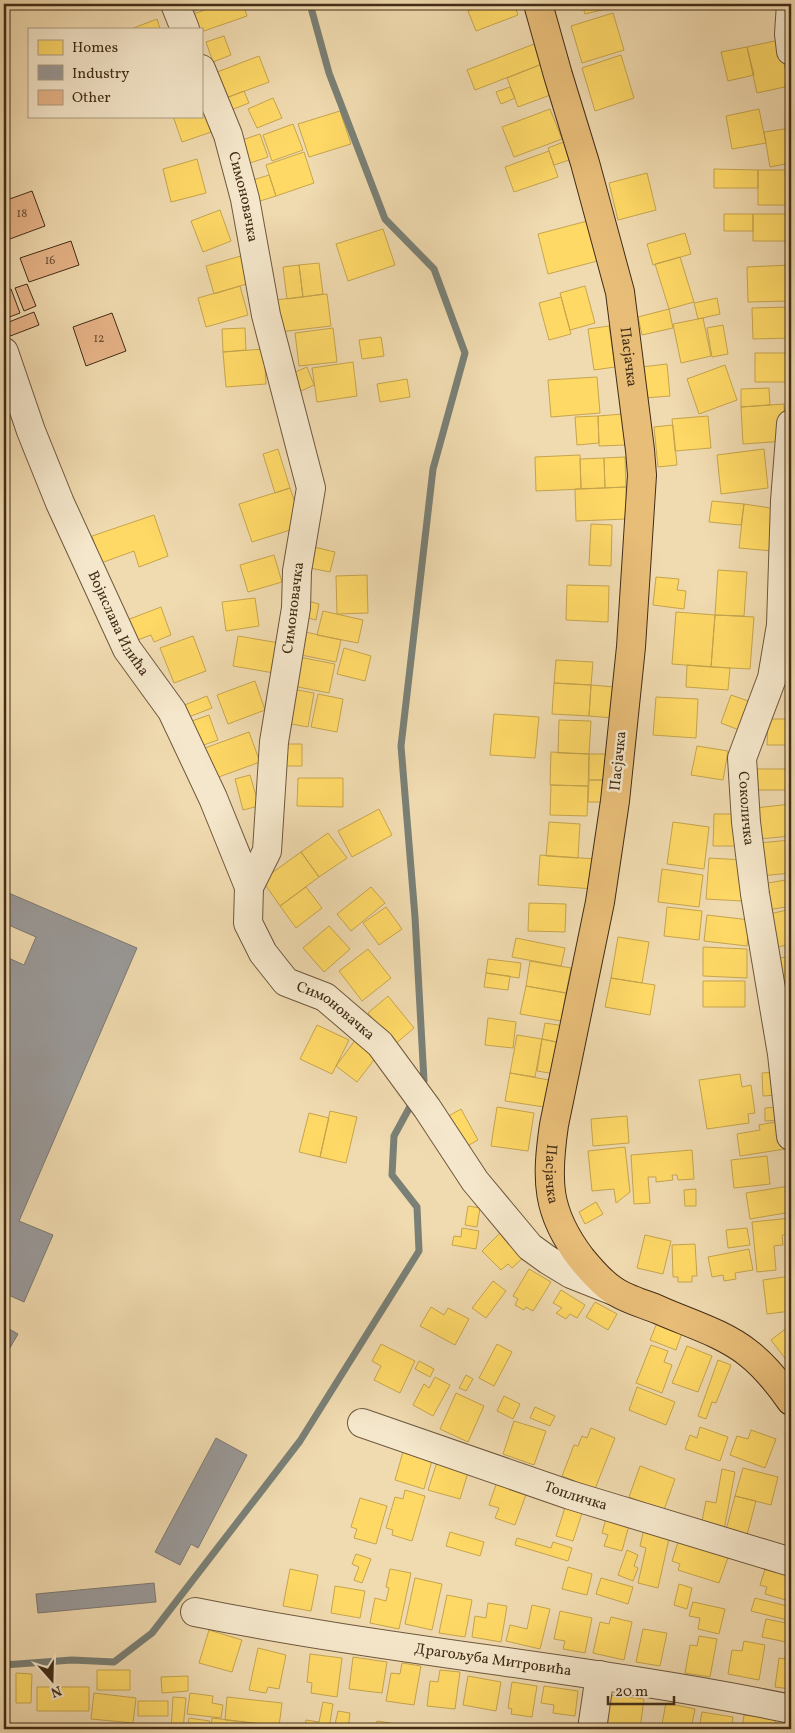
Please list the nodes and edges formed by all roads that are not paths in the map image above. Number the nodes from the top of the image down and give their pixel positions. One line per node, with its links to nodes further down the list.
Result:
1 (176, 4): 4 (street)
2 (538, 4): 11 (main road, Пасјачка)
3 (791, 4): 5 (street)
4 (185, 28)
5 (791, 51)
6 (202, 71): 9 (street, Симоновачка)
7 (4, 352): 9 (street, Војислава Илића)
8 (791, 424): 10 (street, Соколичка)
9 (249, 887): 11 (street, Симоновачка)
10 (791, 1136)
11 (614, 1291): 12 (main road, Пасјачка)
12 (791, 1401)
13 (362, 1423): 14 (street, Топличка)
14 (791, 1562)
15 (195, 1612): 16 (street, Драгољуба Митровића)
16 (600, 1675): 17 (street, Драгољуба Митровића); 18 (street)
17 (791, 1709)
18 (592, 1729)

